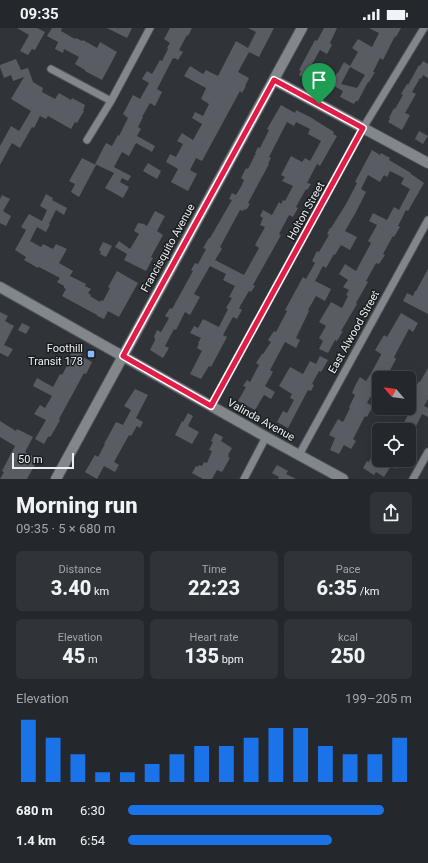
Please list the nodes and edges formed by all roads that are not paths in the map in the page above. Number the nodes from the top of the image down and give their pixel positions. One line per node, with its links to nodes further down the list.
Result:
1 (150, 28): 6 (street)
2 (302, 28): 5 (street, Francisquito Avenue)
3 (424, 28): 7 (street, Holton Street)
4 (51, 69): 6 (street)
5 (274, 80): 7 (street); 12 (street, Francisquito Avenue)
6 (111, 101): 8 (street)
7 (363, 128): 9 (street); 13 (street, Holton Street)
8 (87, 140)
9 (428, 163)
10 (428, 220): 16 (street, East Alwood Street)
11 (0, 286): 12 (street, Valinda Avenue)
12 (123, 356): 13 (street, Valinda Avenue); 17 (street, Francisquito Avenue)
13 (211, 406): 14 (street, Valinda Avenue)
14 (266, 437): 16 (street, Valinda Avenue); 18 (street)
15 (428, 452): 20 (street)
16 (299, 455): 19 (street, Valinda Avenue)
17 (56, 479)
18 (244, 479)
19 (343, 479)
20 (413, 479)

